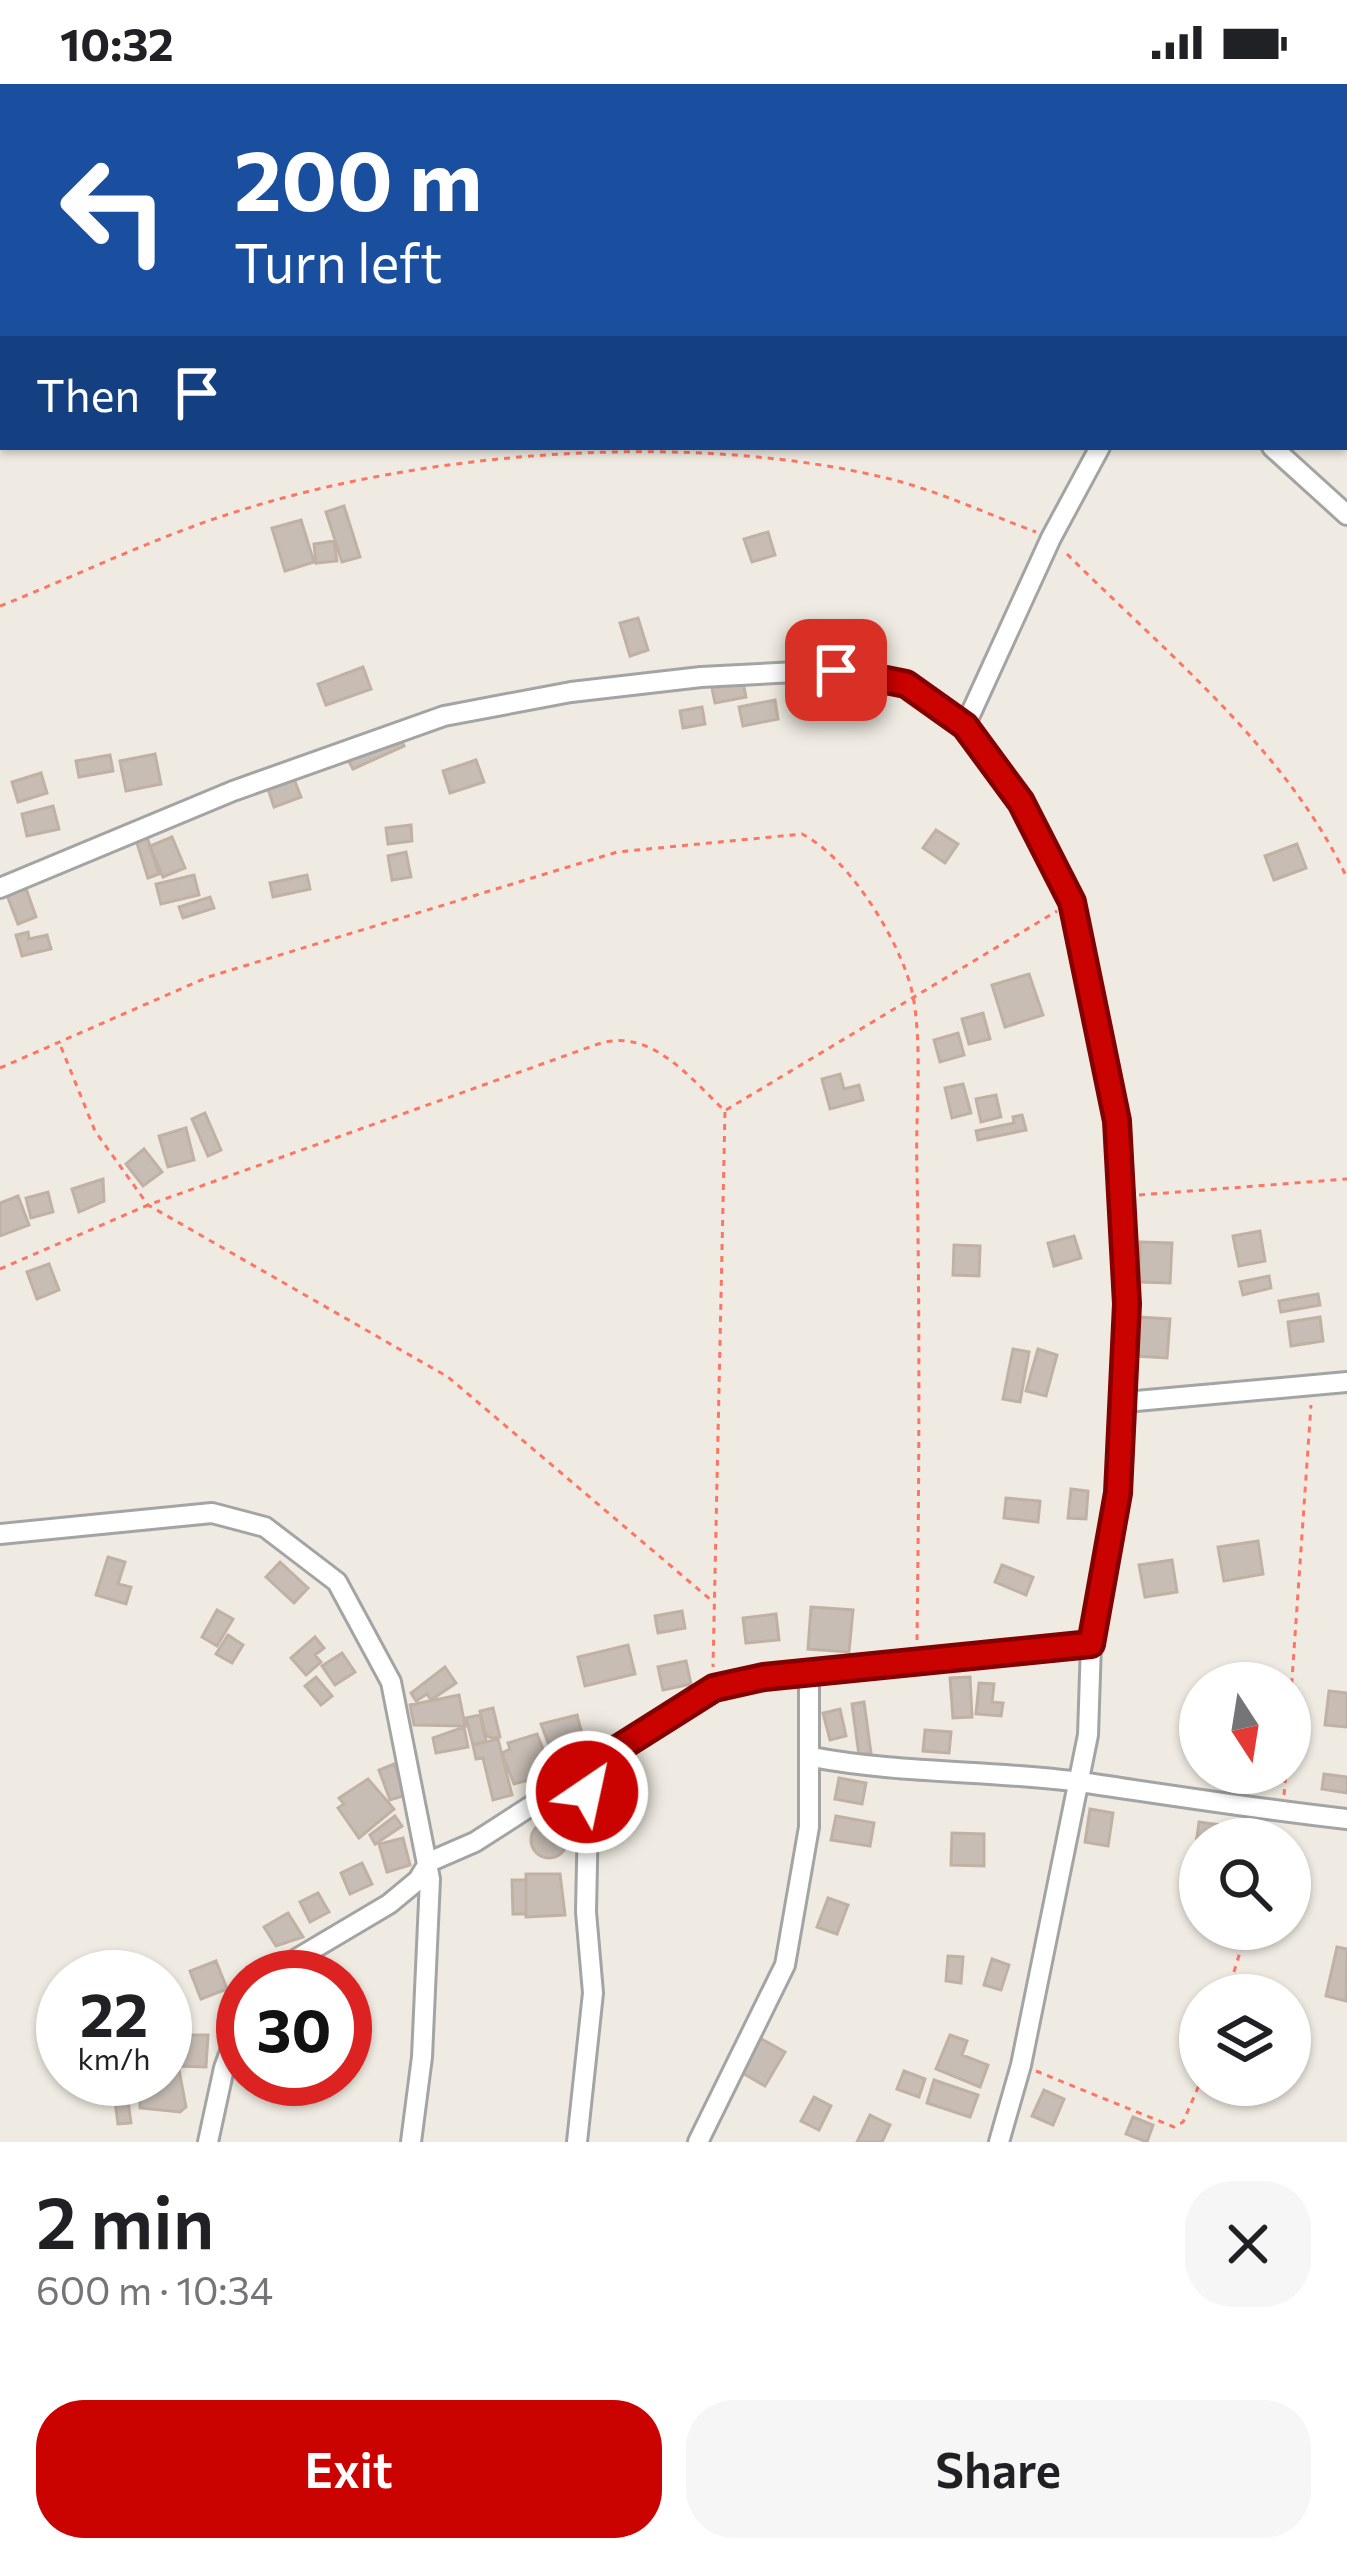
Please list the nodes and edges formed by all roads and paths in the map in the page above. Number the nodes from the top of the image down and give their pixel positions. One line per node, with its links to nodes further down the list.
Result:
1 (1098, 450): 4 (street)
2 (1275, 450): 3 (street)
3 (1347, 515)
4 (1051, 538): 5 (path); 6 (street); 7 (path)
5 (0, 607)
6 (965, 726): 8 (street); 9 (street)
7 (1347, 878)
8 (0, 889)
9 (1072, 902): 10 (path); 15 (street)
10 (913, 994): 11 (path); 13 (path); 25 (path)
11 (60, 1044): 12 (path); 16 (path)
12 (0, 1068)
13 (724, 1111): 16 (path); 22 (path)
14 (1347, 1179): 15 (path)
15 (1123, 1196): 20 (street)
16 (148, 1205): 17 (path); 22 (path)
17 (0, 1269)
18 (1347, 1382): 19 (street)
19 (1312, 1385): 20 (street); 24 (path)
20 (1126, 1402): 23 (street)
21 (0, 1534): 32 (street)
22 (712, 1601): 27 (path)
23 (1091, 1644): 25 (street); 30 (street)
24 (1293, 1662)
25 (916, 1666): 26 (street)
26 (809, 1674): 27 (street); 28 (street)
27 (714, 1688): 29 (street)
28 (812, 1757): 30 (street); 40 (street)
29 (589, 1767): 32 (street); 39 (street)
30 (1079, 1782): 31 (street); 34 (street)
31 (1347, 1819)
32 (429, 1862): 33 (street); 38 (street)
33 (311, 1950)
34 (1021, 2065): 36 (path); 41 (street)
35 (216, 2105): 37 (street)
36 (1190, 2106)
37 (208, 2142)
38 (411, 2142)
39 (577, 2142)
40 (698, 2142)
41 (999, 2142)

